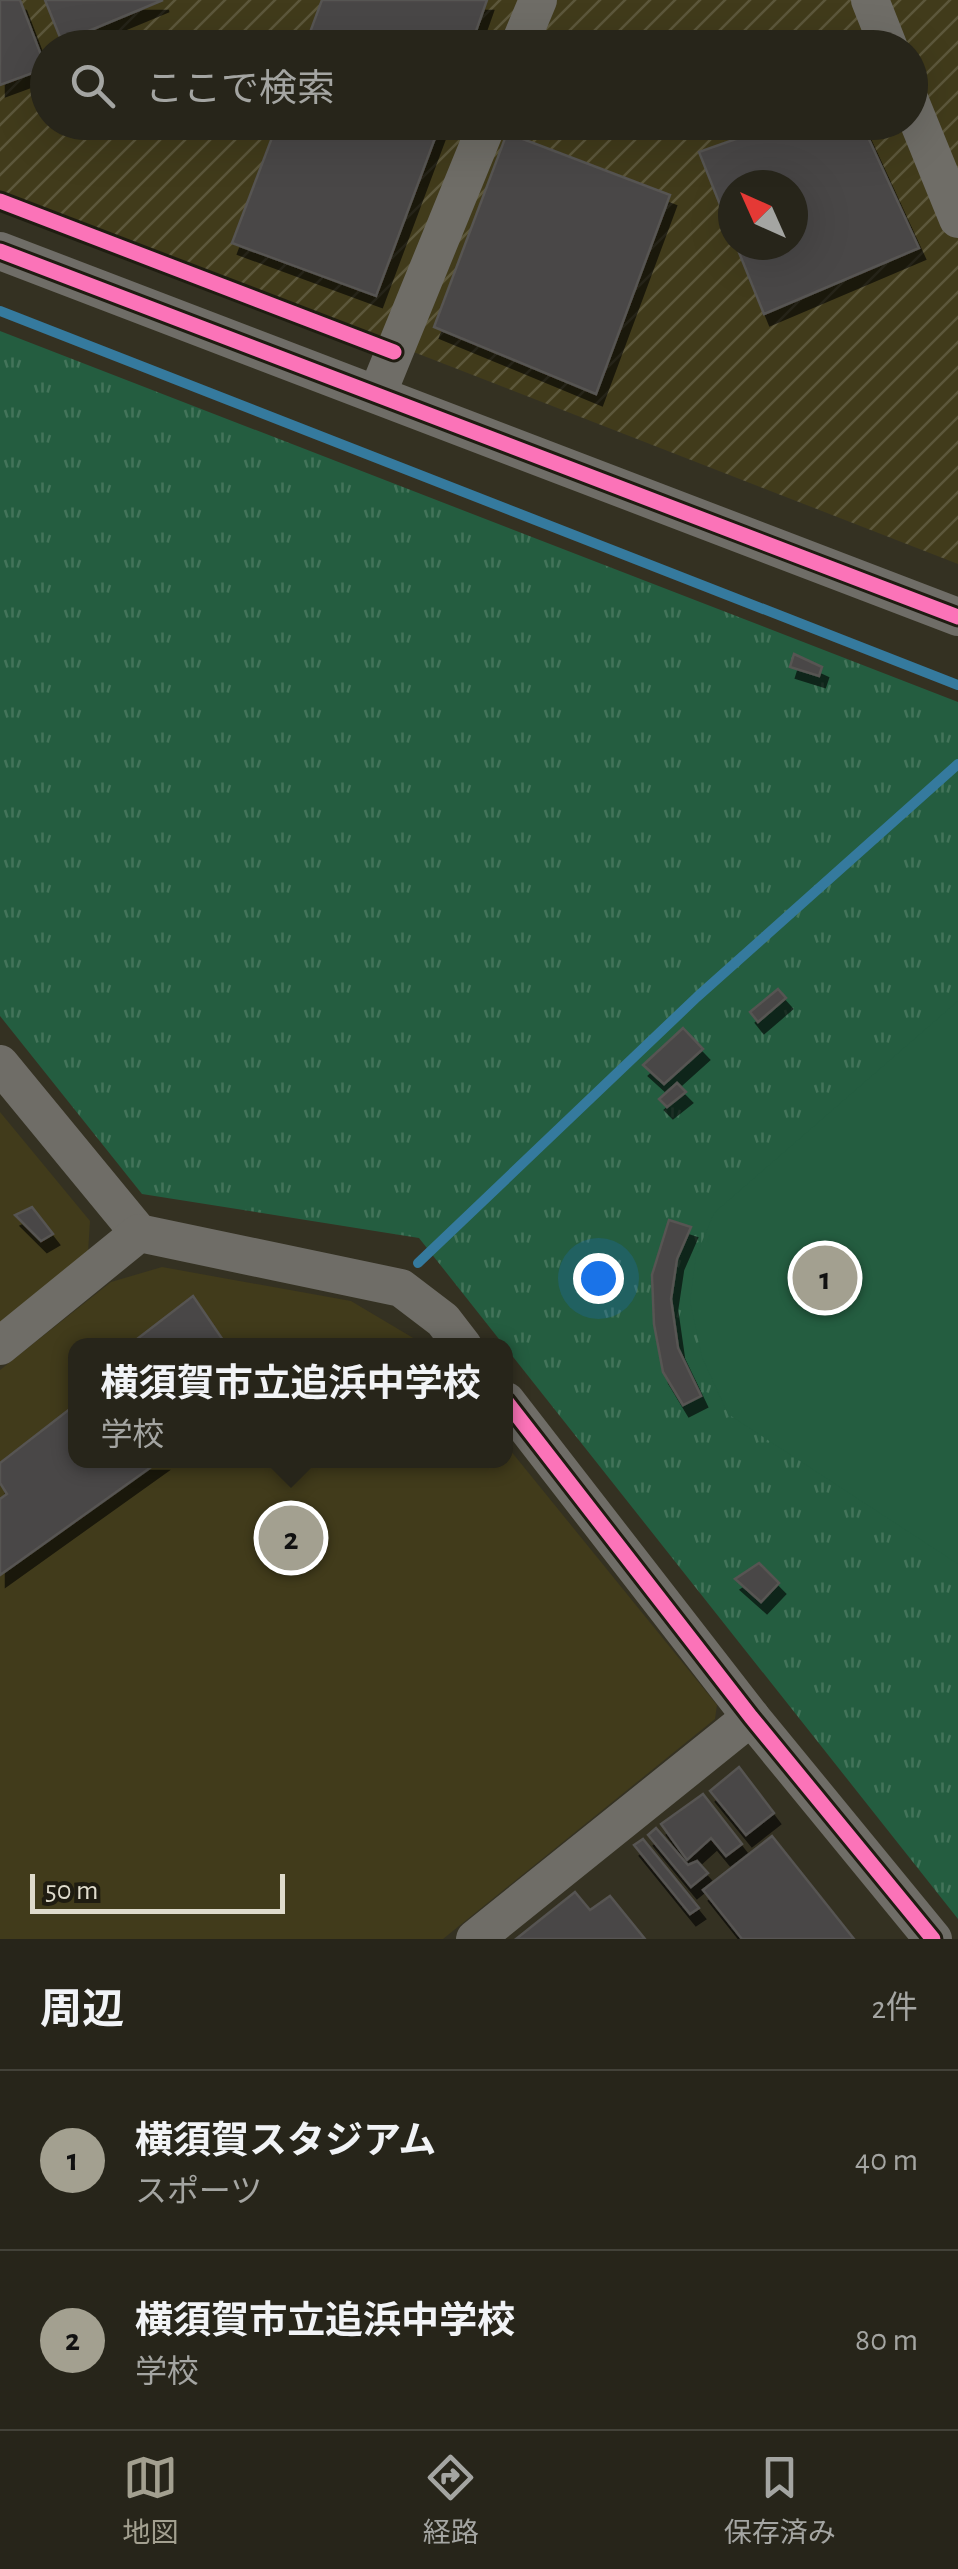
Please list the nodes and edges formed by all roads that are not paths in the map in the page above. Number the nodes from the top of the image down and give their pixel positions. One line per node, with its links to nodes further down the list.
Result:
1 (538, 0): 3 (street)
2 (870, 0): 4 (street)
3 (526, 30)
4 (882, 30)
5 (481, 140): 9 (street)
6 (926, 140): 7 (street)
7 (958, 220)
8 (0, 252): 9 (street)
9 (378, 392): 10 (street)
10 (958, 616)
11 (0, 1064): 12 (street)
12 (138, 1233): 13 (street); 14 (street)
13 (457, 1338)
14 (0, 1346)
15 (513, 1410): 16 (street)
16 (751, 1717): 17 (street); 18 (street)
17 (475, 1939)
18 (934, 1939)

